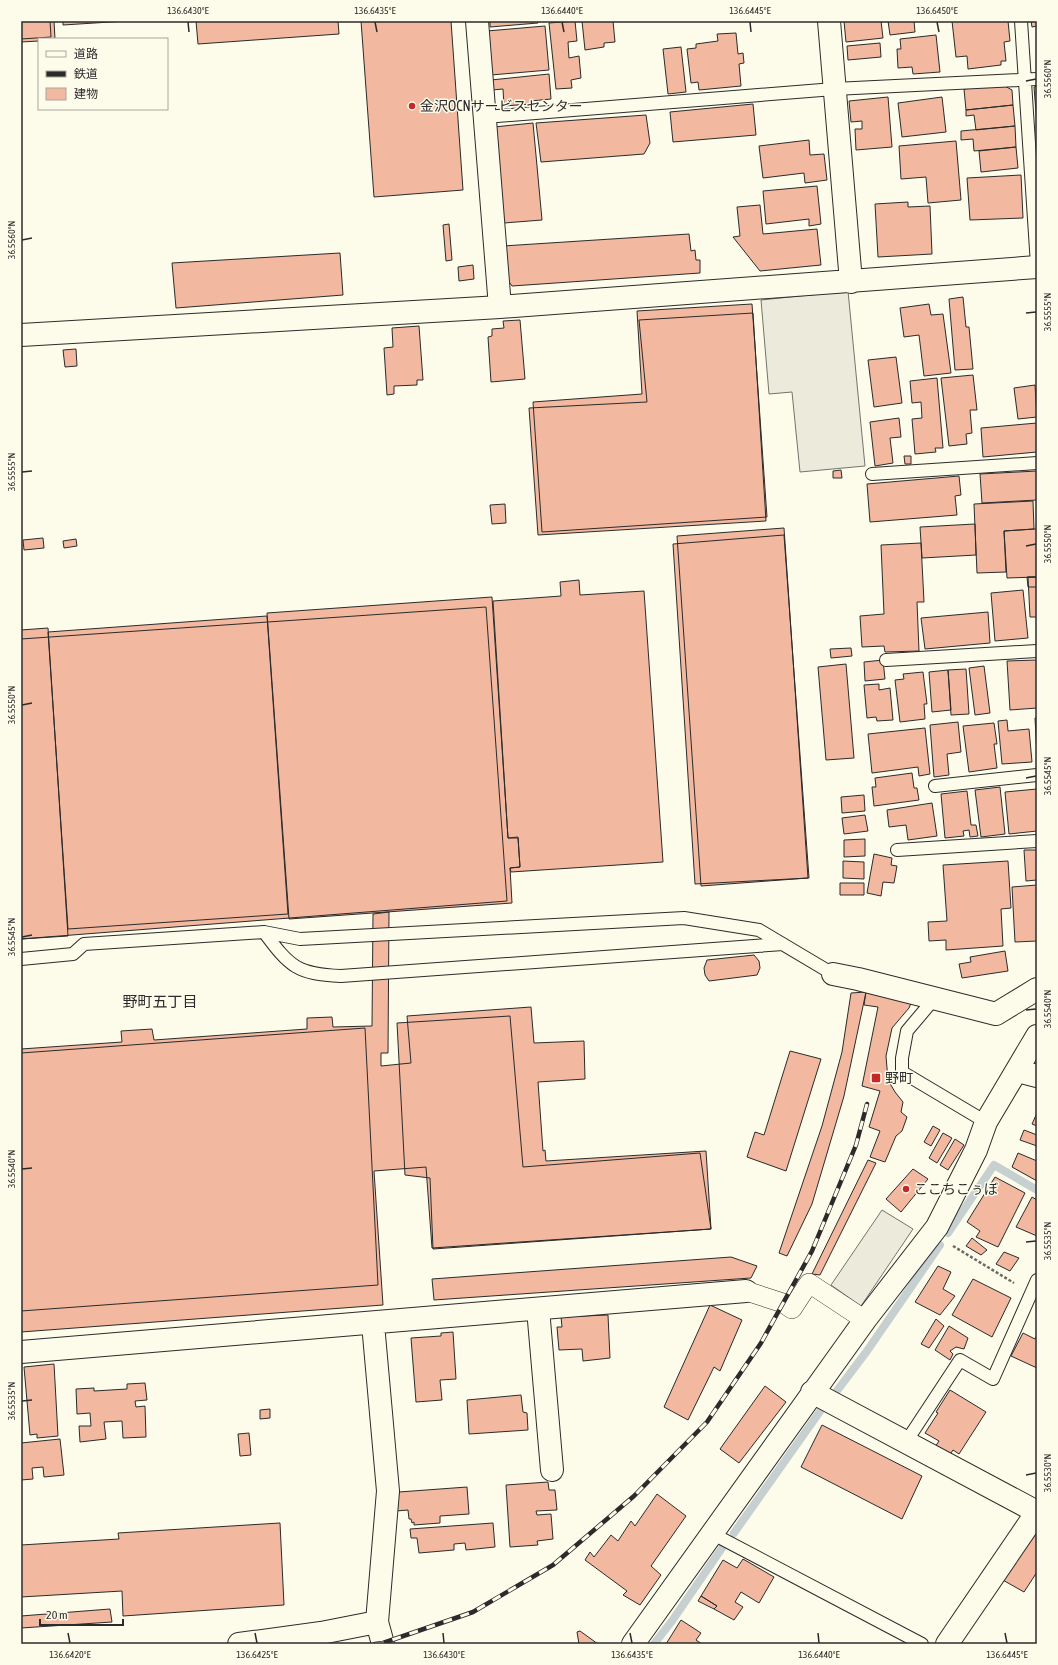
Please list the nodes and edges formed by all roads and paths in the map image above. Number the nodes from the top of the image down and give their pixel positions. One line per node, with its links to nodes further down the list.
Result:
1 (477, 21): 7 (street)
2 (829, 21): 6 (street)
3 (1021, 21): 5 (lane)
4 (1037, 79): 5 (lane)
5 (1024, 80): 6 (lane); 8 (lane)
6 (834, 89): 7 (lane); 9 (street)
7 (485, 117): 10 (street)
8 (1037, 266): 9 (street)
9 (851, 282): 10 (street)
10 (500, 307): 11 (street)
11 (21, 335)
12 (1037, 463): 13 (lane)
13 (872, 474)
14 (1037, 651): 15 (lane)
15 (886, 660)
16 (1037, 775): 17 (lane)
17 (935, 786)
18 (1037, 841): 19 (lane)
19 (897, 850)
20 (264, 932): 21 (lane); 21 (lane); 22 (lane)
21 (783, 944): 23 (lane)
22 (21, 959)
23 (832, 974): 25 (street)
24 (1037, 990): 25 (street)
25 (934, 999): 28 (lane)
26 (1037, 1036): 27 (street)
27 (1027, 1074): 28 (street)
28 (986, 1122): 29 (street)
29 (932, 1234): 32 (path); 34 (street)
30 (1037, 1280): 32 (lane)
31 (746, 1291): 33 (street); 34 (street)
32 (1032, 1293): 38 (lane)
33 (538, 1309): 35 (street); 39 (street)
34 (865, 1320): 37 (street)
35 (373, 1324): 36 (street); 42 (street)
36 (21, 1352)
37 (812, 1392): 38 (street); 41 (street)
38 (906, 1442): 40 (street)
39 (552, 1470)
40 (1037, 1512): 47 (street)
41 (713, 1534): 45 (street); 46 (lane)
42 (377, 1622): 43 (street); 44 (street)
43 (239, 1644)
44 (383, 1644)
45 (633, 1644)
46 (922, 1644)
47 (947, 1644)

